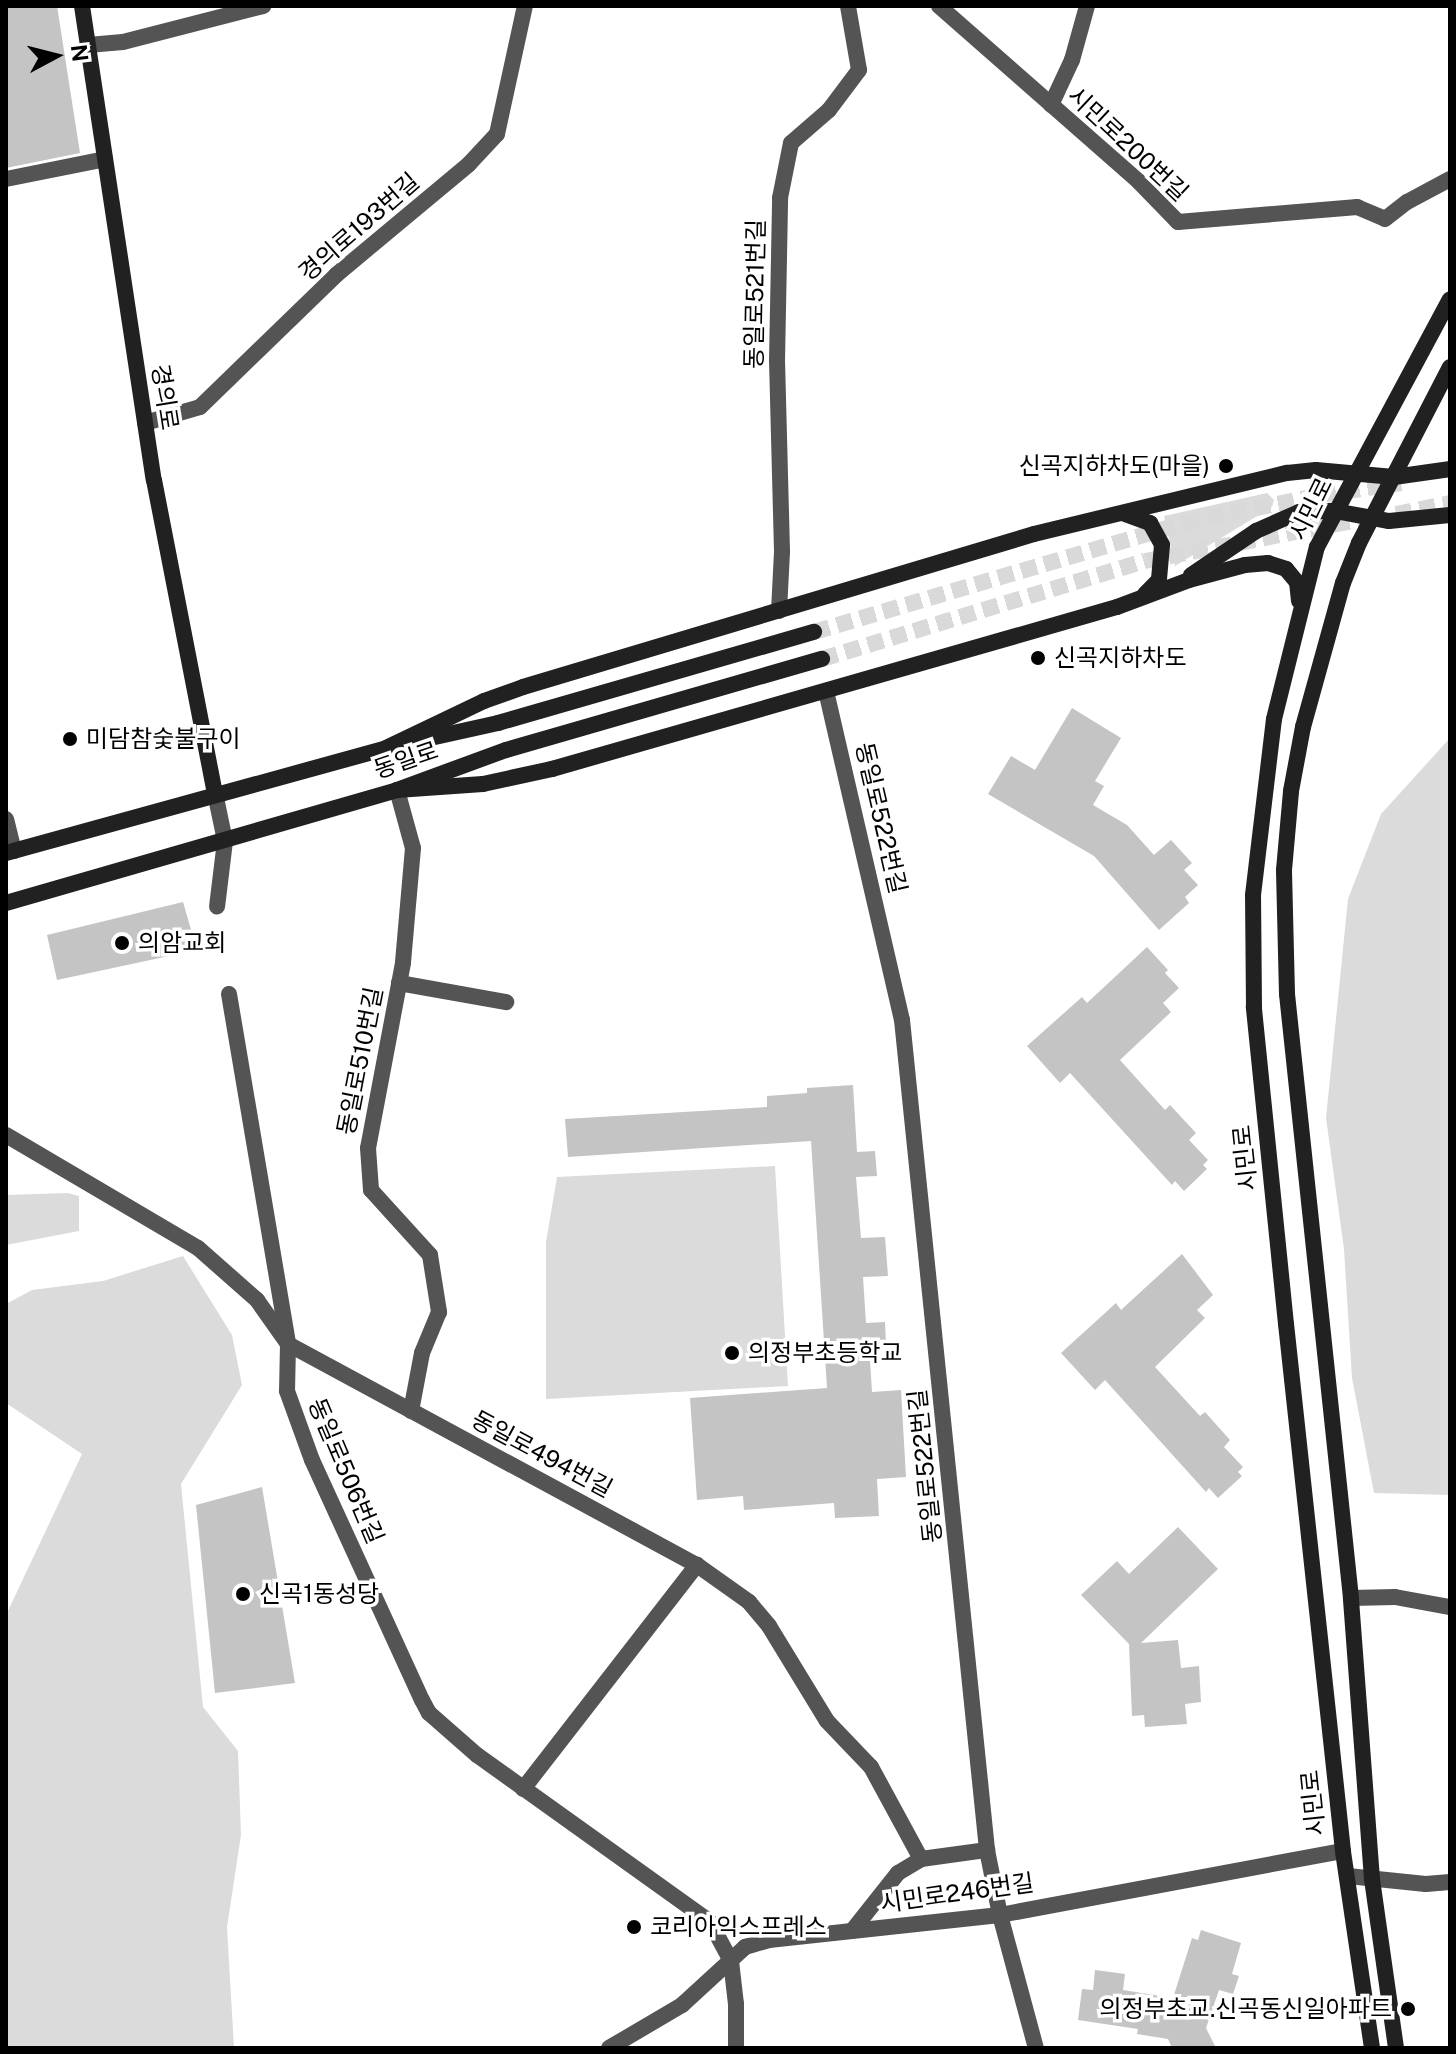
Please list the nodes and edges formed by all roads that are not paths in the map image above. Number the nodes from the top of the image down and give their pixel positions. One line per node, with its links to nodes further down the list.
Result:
1 (82, 6): 7 (street, 경의로)
2 (263, 6): 7 (street)
3 (525, 6): 14 (street, 경의로193번길)
4 (848, 6): 24 (street, 동일로521번길)
5 (939, 6): 8 (street, 시민로200번길)
6 (1087, 6): 8 (street)
7 (88, 45): 9 (street, 경의로)
8 (1051, 105): 11 (street, 시민로200번길)
9 (105, 159): 10 (street); 14 (street, 경의로)
10 (6, 179)
11 (1450, 179)
12 (1450, 299): 16 (street, 시민로)
13 (1450, 367): 17 (street)
14 (145, 423): 31 (street, 경의로)
15 (1450, 469): 17 (street)
16 (1355, 474): 17 (street); 18 (street, 시민로); 19 (street)
17 (1394, 477): 21 (street)
18 (1335, 511): 21 (street); 22 (street); 26 (street, 시민로)
19 (1113, 514): 23 (street); 24 (street)
20 (1450, 515): 21 (street)
21 (1373, 518): 44 (street)
22 (1169, 587): 23 (street); 26 (street)
23 (1137, 600): 28 (street)
24 (779, 611): 29 (street)
25 (814, 632): 29 (street, 동일로)
26 (1294, 632): 48 (street, 시민로)
27 (822, 659): 30 (street, 동일로)
28 (826, 691): 30 (street); 47 (street, 동일로522번길)
29 (386, 748): 31 (street, 동일로)
30 (397, 790): 33 (street, 동일로); 37 (street, 동일로510번길)
31 (215, 793): 33 (street); 34 (street, 동일로)
32 (6, 819): 34 (street)
33 (225, 841): 35 (street, 동일로); 36 (street)
34 (10, 852)
35 (6, 903)
36 (217, 907)
37 (399, 983): 39 (street); 42 (street, 동일로510번길)
38 (229, 994): 41 (street, 동일로506번길)
39 (506, 1002)
40 (6, 1135): 41 (street, 동일로494번길)
41 (288, 1344): 42 (street, 동일로494번길); 46 (street, 동일로506번길)
42 (411, 1411): 43 (street, 동일로494번길)
43 (697, 1565): 46 (street); 49 (street, 동일로494번길)
44 (1351, 1598): 45 (street); 51 (street)
45 (1450, 1607)
46 (523, 1789): 55 (street, 동일로506번길)
47 (987, 1850): 49 (street); 53 (street, 동일로522번길)
48 (1343, 1851): 50 (street, 시민로); 53 (street, 시민로246번길)
49 (921, 1859): 54 (street)
50 (1348, 1876): 51 (street); 59 (street, 시민로)
51 (1372, 1879): 52 (street); 60 (street)
52 (1450, 1882)
53 (1000, 1915): 54 (street, 시민로246번길); 58 (street, 동일로522번길)
54 (852, 1931): 55 (street, 시민로246번길)
55 (731, 1961): 56 (street, 시민로246번길); 57 (street, 동일로506번길)
56 (609, 2048)
57 (736, 2048)
58 (1036, 2048)
59 (1372, 2048)
60 (1396, 2048)

